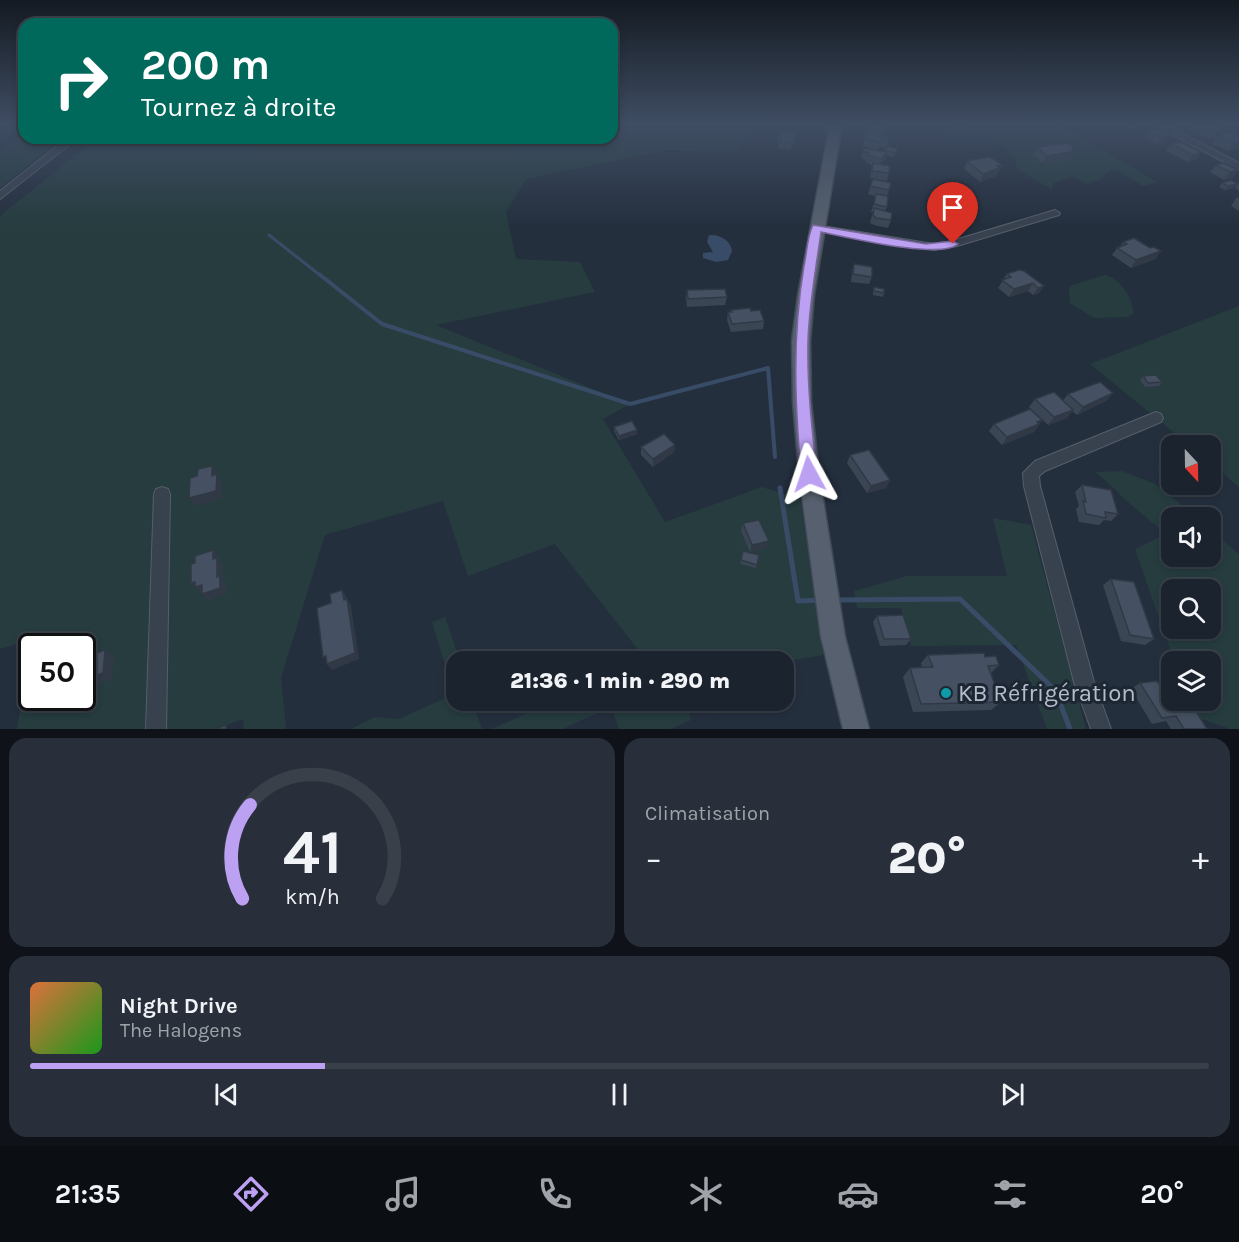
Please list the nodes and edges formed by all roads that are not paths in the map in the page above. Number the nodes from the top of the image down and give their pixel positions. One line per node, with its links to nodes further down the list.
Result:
1 (48, 158): 5 (street)
2 (829, 158): 7 (main road)
3 (1222, 158): 4 (street)
4 (1239, 167)
5 (0, 196)
6 (1055, 213): 7 (street)
7 (816, 228): 11 (main road)
8 (1156, 418): 12 (street)
9 (162, 494): 10 (street)
10 (156, 729)
11 (856, 729)
12 (1101, 729)

